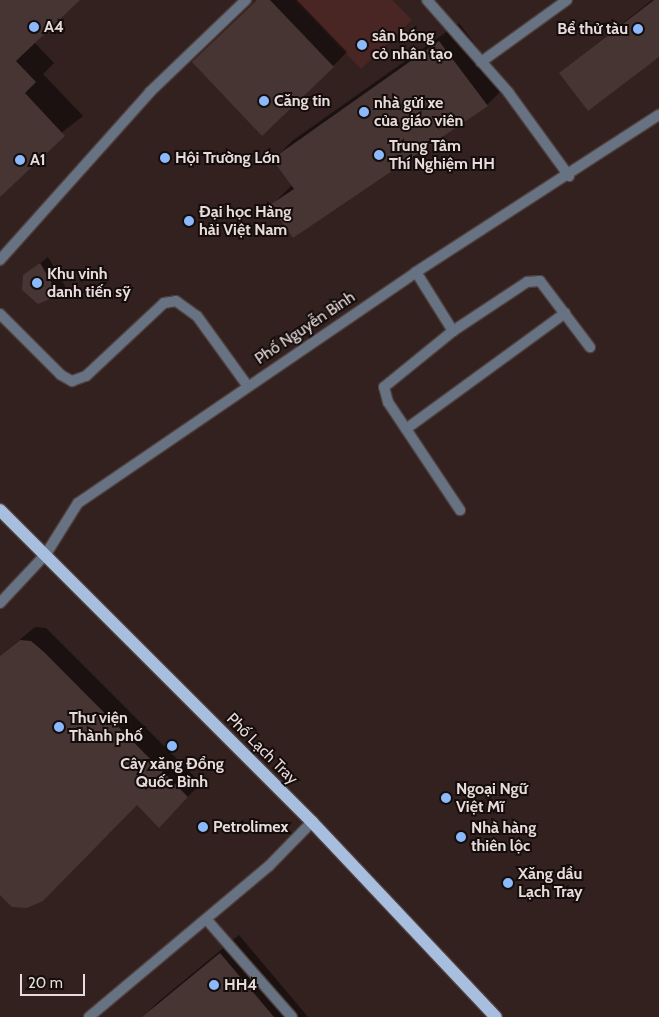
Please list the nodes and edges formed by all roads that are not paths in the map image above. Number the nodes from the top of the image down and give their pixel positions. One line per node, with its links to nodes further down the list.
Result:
1 (246, 0): 7 (street)
2 (428, 0): 4 (street)
3 (567, 0): 4 (street)
4 (481, 62): 6 (street)
5 (659, 115): 6 (street, Phố Nguyễn Bình)
6 (569, 176): 8 (street, Phố Nguyễn Bình)
7 (0, 260)
8 (416, 272): 11 (street); 13 (street, Phố Nguyễn Bình)
9 (565, 313): 11 (street); 12 (street); 14 (street)
10 (0, 314): 13 (street)
11 (453, 331): 14 (street)
12 (590, 347)
13 (247, 385): 17 (street, Phố Nguyễn Bình)
14 (406, 429): 16 (street)
15 (0, 510): 17 (main road, Phố Lạch Tray)
16 (460, 510)
17 (46, 554): 18 (street, Phố Nguyễn Bình); 19 (main road, Phố Lạch Tray)
18 (0, 603)
19 (312, 822): 20 (street); 23 (main road, Phố Lạch Tray)
20 (207, 920): 21 (street); 22 (street)
21 (89, 1017)
22 (292, 1017)
23 (496, 1017)

